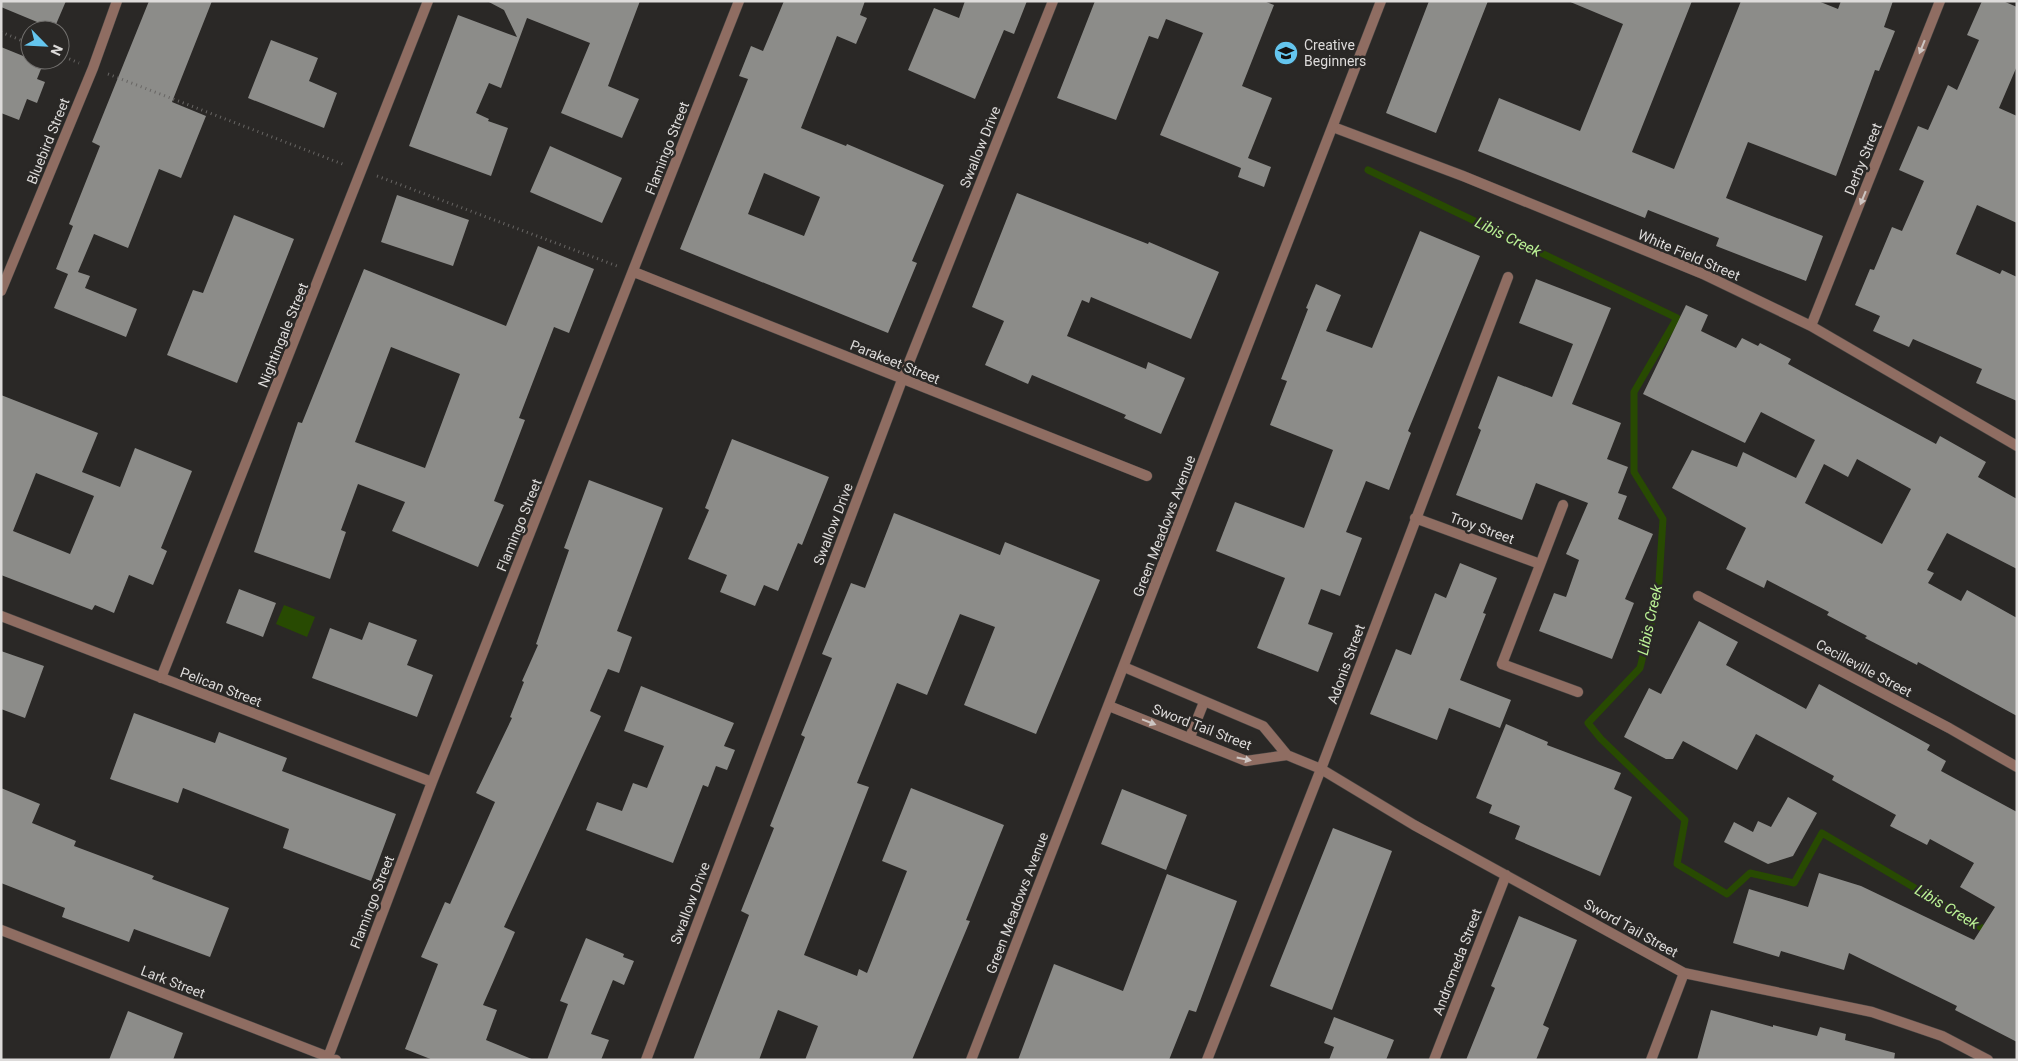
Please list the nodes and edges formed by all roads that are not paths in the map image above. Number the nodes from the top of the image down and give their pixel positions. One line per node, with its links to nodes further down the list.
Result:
1 (117, 1): 10 (street, Bluebird Street)
2 (428, 1): 21 (street, Nightingale Street)
3 (739, 1): 8 (street, Flamingo Street)
4 (1053, 1): 12 (street, Swallow Drive)
5 (1381, 1): 7 (street, Green Meadows Avenue)
6 (1940, 1): 11 (street, Derby Street, one-way to 11)
7 (1333, 127): 11 (street, White Field Street); 20 (street, Green Meadows Avenue)
8 (634, 272): 12 (street, Parakeet Street); 29 (street, Flamingo Street)
9 (1508, 277): 16 (street, Adonis Street)
10 (1, 291)
11 (1811, 326): 13 (street, White Field Street)
12 (902, 380): 14 (street, Parakeet Street); 34 (street, Swallow Drive)
13 (2017, 446)
14 (1147, 476)
15 (1563, 505): 17 (street)
16 (1415, 518): 17 (street, Troy Street); 28 (street, Adonis Street)
17 (1540, 564): 22 (street)
18 (1698, 596): 27 (street, Cecilleville Street)
19 (1, 616): 21 (street, Pelican Street)
20 (1124, 667): 23 (street, Sword Tail Street); 24 (street, Green Meadows Avenue)
21 (161, 678): 29 (street, Pelican Street)
22 (1578, 692)
23 (1204, 702): 25 (street); 26 (street, Sword Tail Street)
24 (1109, 706): 25 (street, Sword Tail Street, one-way to 25); 35 (street, Green Meadows Avenue)
25 (1190, 737): 26 (street, Sword Tail Street, one-way to 26)
26 (1287, 755): 28 (street, Sword Tail Street)
27 (2017, 767)
28 (1321, 769): 30 (street, Sword Tail Street); 36 (street, Adonis Street)
29 (432, 782): 33 (street, Flamingo Street)
30 (1506, 875): 32 (street, Sword Tail Street); 37 (street, Andromeda Street)
31 (1, 930): 33 (street, Lark Street)
32 (1684, 973): 38 (street); 39 (street, Sword Tail Street)
33 (330, 1059)
34 (646, 1060)
35 (972, 1060)
36 (1207, 1060)
37 (1434, 1060)
38 (1651, 1060)
39 (1988, 1060)

